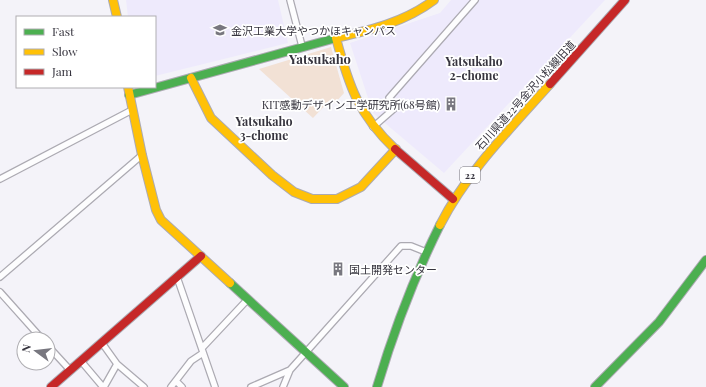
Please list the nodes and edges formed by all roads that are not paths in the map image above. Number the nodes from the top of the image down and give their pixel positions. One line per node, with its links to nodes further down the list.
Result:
1 (114, 0): 6 (street)
2 (290, 0): 8 (street)
3 (434, 0): 7 (street)
4 (475, 0): 14 (street)
5 (624, 0): 18 (street, 石川県道22号金沢小松線旧道 / 22)
6 (117, 16)
7 (336, 38): 8 (street); 14 (street)
8 (302, 46): 9 (street)
9 (191, 78): 10 (street); 15 (street)
10 (156, 85)
11 (143, 88): 12 (street)
12 (128, 91): 13 (street)
13 (132, 110): 16 (street); 17 (street)
14 (373, 126): 15 (street)
15 (396, 149): 18 (street)
16 (142, 155): 20 (street); 22 (street)
17 (0, 179)
18 (453, 200): 19 (street, 石川県道22号金沢小松線旧道 / 22)
19 (426, 252): 29 (street); 45 (street, 石川県道22号金沢小松線旧道 / 22)
20 (201, 256): 23 (street); 25 (street)
21 (706, 260): 46 (street)
22 (0, 277)
23 (177, 277): 27 (street); 28 (street)
24 (0, 292): 26 (street)
25 (248, 299): 28 (street); 29 (street)
26 (35, 331)
27 (102, 343): 31 (street); 32 (street)
28 (202, 350): 35 (street); 42 (street)
29 (306, 352): 34 (street); 36 (street)
30 (56, 355): 33 (street)
31 (81, 361): 33 (street); 38 (street)
32 (117, 364): 38 (street); 39 (street)
33 (70, 370): 37 (street)
34 (290, 370): 43 (street); 44 (street)
35 (176, 380): 40 (street); 41 (street)
36 (338, 385)
37 (51, 387)
38 (104, 387)
39 (144, 387)
40 (171, 387)
41 (182, 387)
42 (215, 387)
43 (251, 387)
44 (283, 387)
45 (377, 387)
46 (595, 387)

